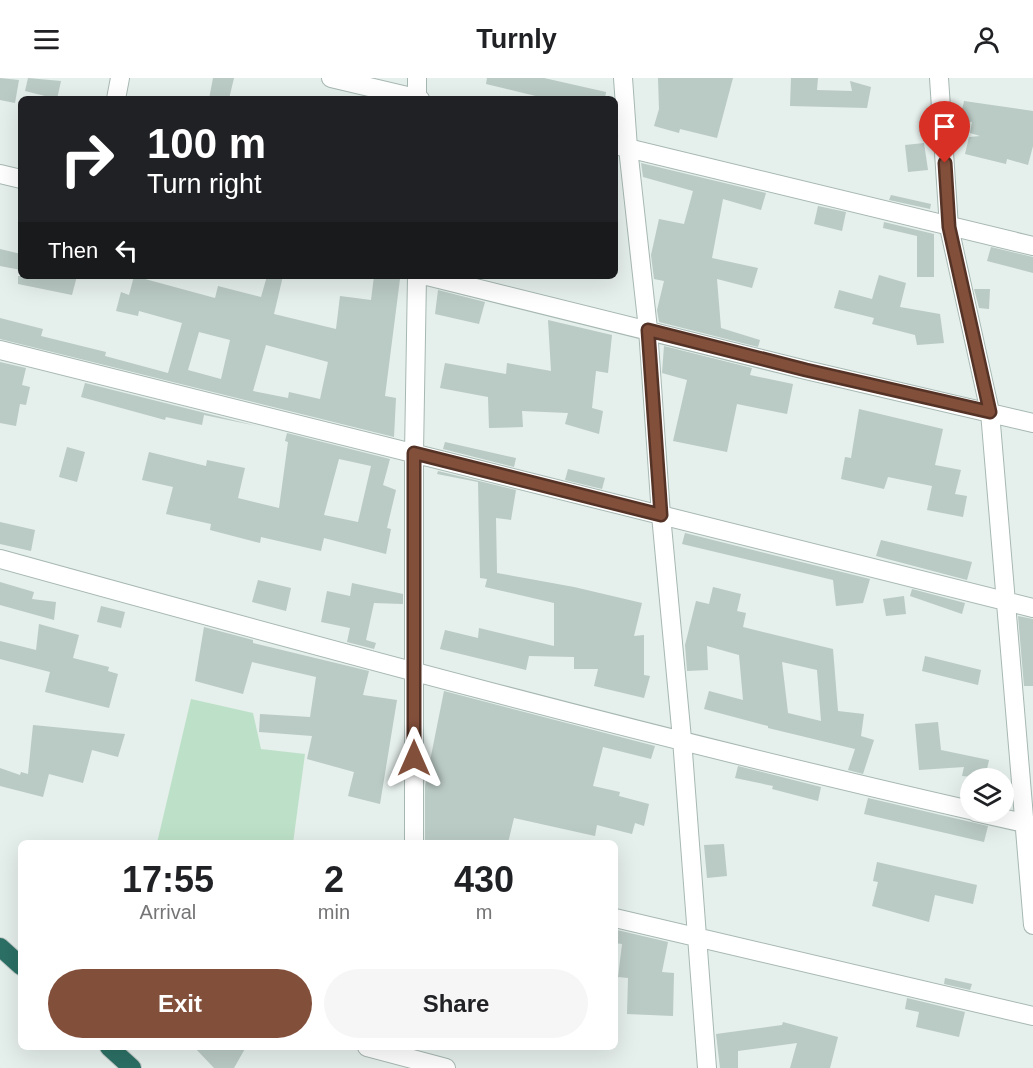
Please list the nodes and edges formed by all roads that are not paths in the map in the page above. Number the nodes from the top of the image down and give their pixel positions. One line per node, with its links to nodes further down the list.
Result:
1 (120, 78): 6 (street)
2 (331, 78): 7 (street)
3 (417, 78): 8 (street)
4 (623, 78): 9 (street)
5 (939, 78): 12 (street)
6 (117, 96)
7 (406, 96)
8 (418, 96)
9 (621, 147): 12 (street); 16 (street)
10 (0, 174): 11 (street)
11 (18, 178)
12 (949, 227): 13 (street); 18 (street)
13 (1033, 246)
14 (417, 279): 20 (street)
15 (439, 279): 16 (street)
16 (648, 330): 18 (street); 21 (street)
17 (0, 350): 20 (street)
18 (990, 412): 19 (street); 23 (street)
19 (1033, 423)
20 (414, 453): 21 (street); 25 (street)
21 (661, 515): 23 (street); 26 (street)
22 (0, 559): 25 (street)
23 (1004, 601): 24 (street); 29 (street)
24 (1033, 608)
25 (415, 674): 26 (street); 30 (street)
26 (682, 739): 27 (street); 33 (street)
27 (960, 808)
28 (1014, 821): 29 (street)
29 (1029, 824): 32 (street)
30 (414, 840)
31 (618, 919): 33 (street)
32 (1033, 925)
33 (697, 937): 37 (street); 43 (street)
34 (1, 948): 35 (street); 36 (highway)
35 (18, 953)
36 (18, 963)
37 (1033, 1016)
38 (112, 1050): 41 (highway)
39 (380, 1050): 40 (street)
40 (413, 1058): 42 (street)
41 (132, 1068)
42 (446, 1068)
43 (707, 1068)

